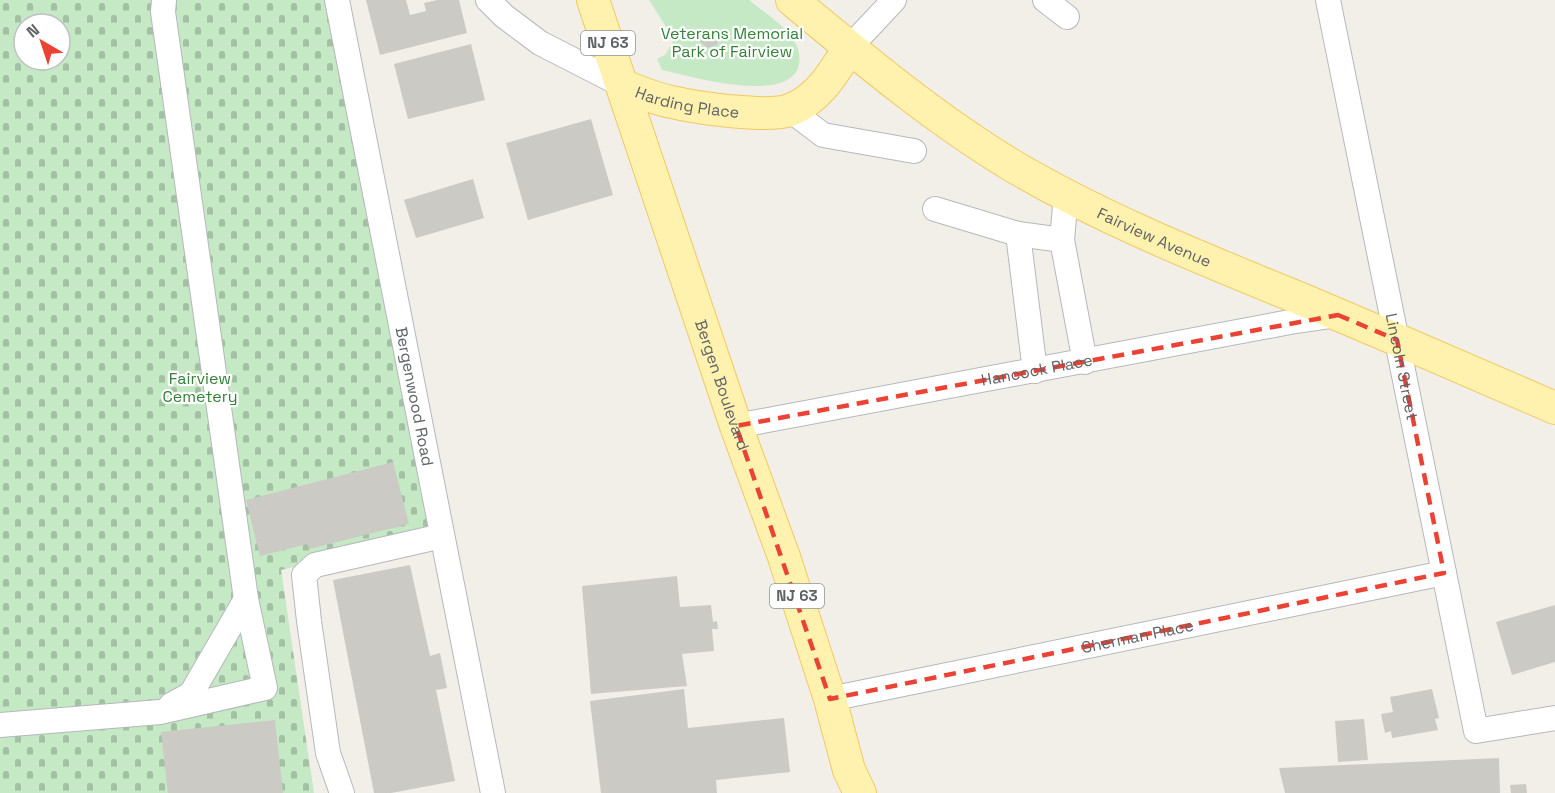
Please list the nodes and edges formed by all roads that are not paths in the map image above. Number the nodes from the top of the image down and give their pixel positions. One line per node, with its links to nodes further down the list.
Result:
1 (164, 0): 26 (street)
2 (337, 0): 24 (street, Bergenwood Road)
3 (488, 0): 11 (street, Harding Place)
4 (593, 0): 11 (main road, Bergen Boulevard / NJ 63)
5 (792, 0): 10 (main road, Fairview Avenue)
6 (894, 0): 10 (street)
7 (1045, 0): 9 (street)
8 (1328, 0): 19 (street, Lincoln Street)
9 (1067, 17)
10 (849, 48): 12 (main road, Harding Place); 14 (main road, Fairview Avenue)
11 (624, 86): 12 (main road, Harding Place); 23 (main road, Bergen Boulevard / NJ 63)
12 (790, 110): 13 (street)
13 (914, 151)
14 (1066, 195): 17 (street); 18 (main road, Fairview Avenue)
15 (935, 209): 16 (street)
16 (1018, 234): 17 (street); 21 (street)
17 (1062, 240): 20 (street)
18 (1338, 315): 19 (main road, Fairview Avenue); 20 (street, Hancock Place)
19 (1397, 340): 22 (main road, Fairview Avenue); 25 (street, Lincoln Street)
20 (1084, 362): 21 (street, Hancock Place)
21 (1035, 371): 23 (street, Hancock Place)
22 (1555, 408)
23 (736, 426): 27 (main road, Bergen Boulevard / NJ 63)
24 (442, 536): 32 (street); 33 (street, Bergenwood Road)
25 (1444, 573): 27 (street, Sherman Place); 29 (street, Lincoln Street)
26 (246, 598): 28 (street); 28 (street)
27 (830, 699): 31 (main road, Bergen Boulevard / NJ 63)
28 (160, 712): 30 (street)
29 (1555, 718)
30 (0, 725)
31 (852, 785)
32 (342, 793)
33 (493, 793)

